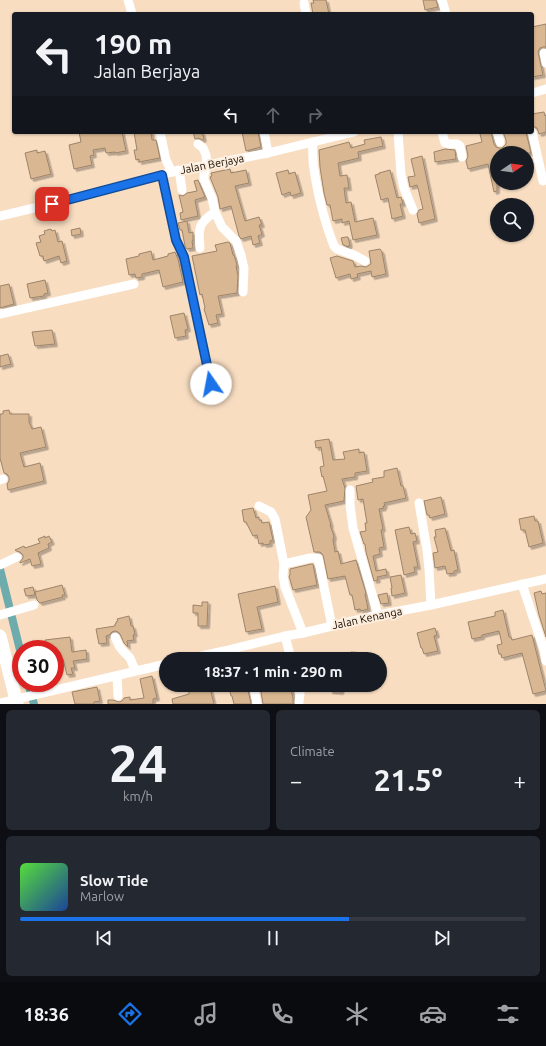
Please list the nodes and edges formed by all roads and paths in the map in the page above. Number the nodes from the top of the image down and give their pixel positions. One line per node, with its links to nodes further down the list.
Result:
1 (128, 0): 4 (street)
2 (442, 0): 6 (street)
3 (304, 3): 5 (street)
4 (131, 12)
5 (306, 12)
6 (445, 12)
7 (544, 53): 8 (street)
8 (546, 63)
9 (546, 89): 10 (street)
10 (534, 92)
11 (160, 134): 24 (street)
12 (264, 134): 21 (street)
13 (333, 134): 18 (street, Jalan Berjaya)
14 (398, 134): 28 (street)
15 (443, 134): 22 (street)
16 (498, 134): 19 (street)
17 (532, 134): 26 (street)
18 (313, 142): 21 (street, Jalan Berjaya); 32 (street)
19 (500, 142)
20 (198, 144): 23 (street)
21 (268, 153): 23 (street, Jalan Berjaya)
22 (462, 157)
23 (207, 164): 24 (street, Jalan Berjaya); 29 (street)
24 (175, 171): 25 (street, Jalan Berjaya); 27 (street)
25 (162, 175): 30 (street, Jalan Berjaya); 36 (street)
26 (543, 181)
27 (182, 190)
28 (413, 210)
29 (215, 212): 31 (street); 34 (street)
30 (0, 216)
31 (200, 248)
32 (365, 261)
33 (134, 284): 35 (street)
34 (244, 292)
35 (0, 314)
36 (211, 384)
37 (350, 490): 48 (street)
38 (419, 503): 46 (street)
39 (259, 506): 42 (street)
40 (17, 557): 41 (street)
41 (3, 564)
42 (284, 564): 49 (street); 50 (street)
43 (546, 579): 44 (street, Jalan Kenanga)
44 (522, 584): 46 (street, Jalan Kenanga); 56 (street)
45 (34, 605): 47 (street)
46 (431, 605): 48 (street, Jalan Kenanga)
47 (1, 614)
48 (378, 615): 49 (street, Jalan Kenanga)
49 (332, 626): 50 (street, Jalan Kenanga)
50 (303, 633): 52 (street, Jalan Kenanga)
51 (0, 636): 63 (street)
52 (285, 636): 54 (street, Jalan Kenanga); 55 (street)
53 (115, 637): 58 (street)
54 (234, 652)
55 (289, 652)
56 (546, 661)
57 (159, 665): 58 (street)
58 (135, 670): 59 (street)
59 (118, 676): 62 (street); 63 (street)
60 (254, 692): 66 (street)
61 (300, 692): 64 (street)
62 (118, 696)
63 (18, 700): 65 (street)
64 (299, 702)
65 (0, 703)
66 (257, 704)

